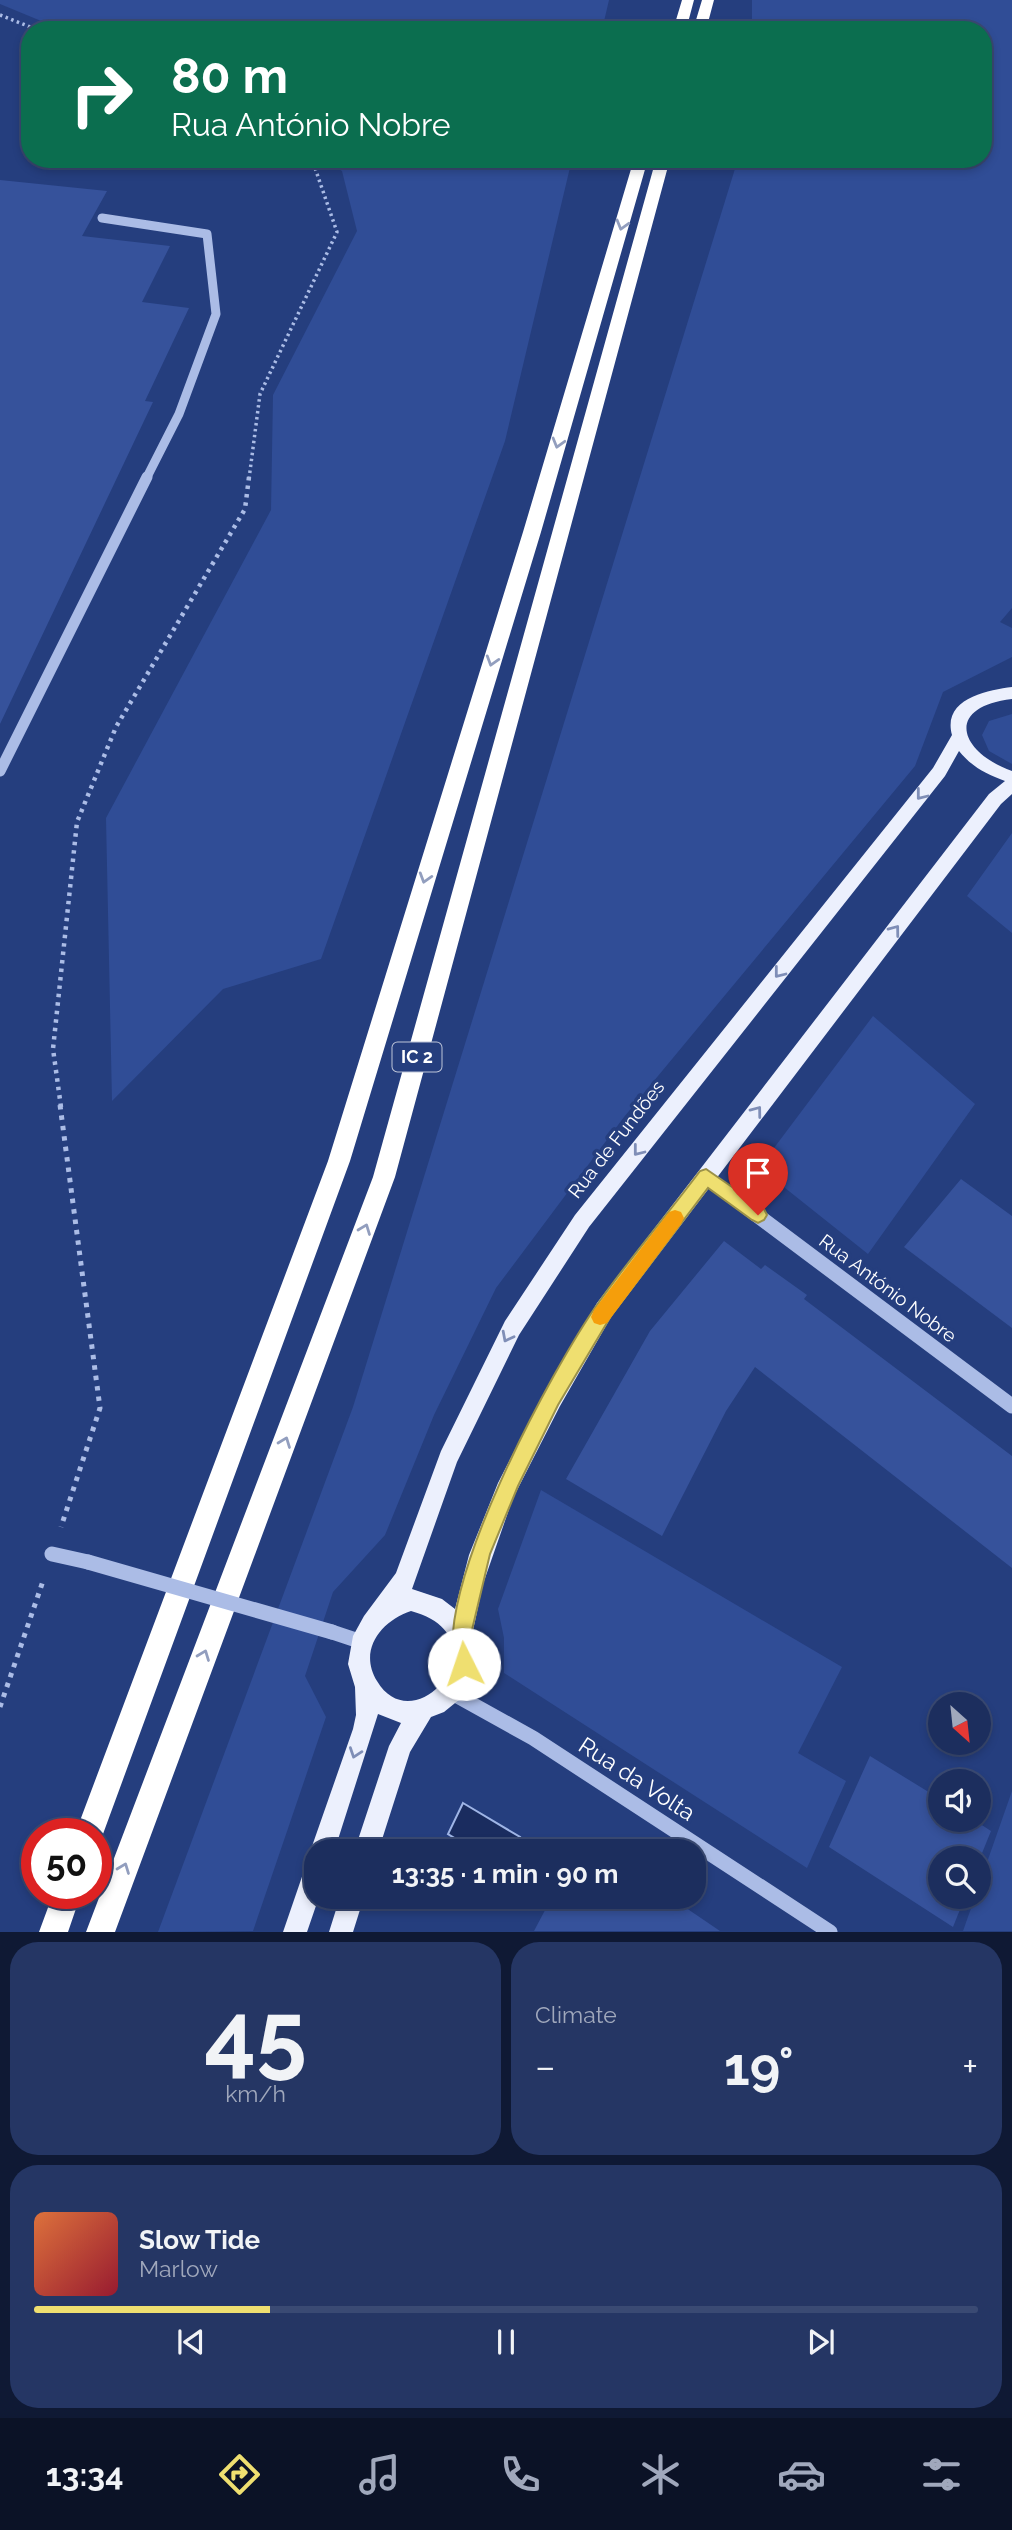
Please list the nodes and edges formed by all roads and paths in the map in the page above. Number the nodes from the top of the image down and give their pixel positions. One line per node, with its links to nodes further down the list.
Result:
1 (688, 0): 4 (highway)
2 (708, 0): 5 (highway)
3 (0, 15): 6 (path)
4 (682, 21)
5 (702, 21)
6 (21, 23)
7 (315, 168): 19 (path)
8 (638, 168): 28 (highway, IC 2, one-way to 28)
9 (661, 168): 35 (highway, IC 2, one-way to 9)
10 (102, 218): 14 (street)
11 (1012, 680): 12 (main road, Rua de Fundões)
12 (1005, 693): 13 (main road, Rua de Fundões)
13 (959, 738): 15 (main road); 20 (main road, Rua de Fundões, one-way to 20)
14 (0, 771)
15 (1012, 777)
16 (1012, 784): 17 (main road, one-way to 16)
17 (706, 1177): 18 (street, Rua António Nobre); 22 (main road)
18 (1012, 1406)
19 (52, 1554): 21 (street, bridge); 26 (path)
20 (380, 1612): 22 (main road); 23 (main road, Rua de Fundões)
21 (332, 1632): 23 (street)
22 (461, 1634): 25 (main road)
23 (362, 1642): 24 (main road)
24 (366, 1687): 27 (main road); 29 (main road, one-way to 29)
25 (452, 1693): 27 (main road); 38 (street, Rua da Volta)
26 (0, 1707)
27 (423, 1710): 30 (main road)
28 (95, 1818)
29 (326, 1839)
30 (370, 1839)
31 (304, 1905): 36 (main road)
32 (61, 1909): 34 (highway)
33 (348, 1909): 37 (main road)
34 (53, 1931)
35 (100, 1931)
36 (295, 1931)
37 (341, 1931)
38 (830, 1931)

